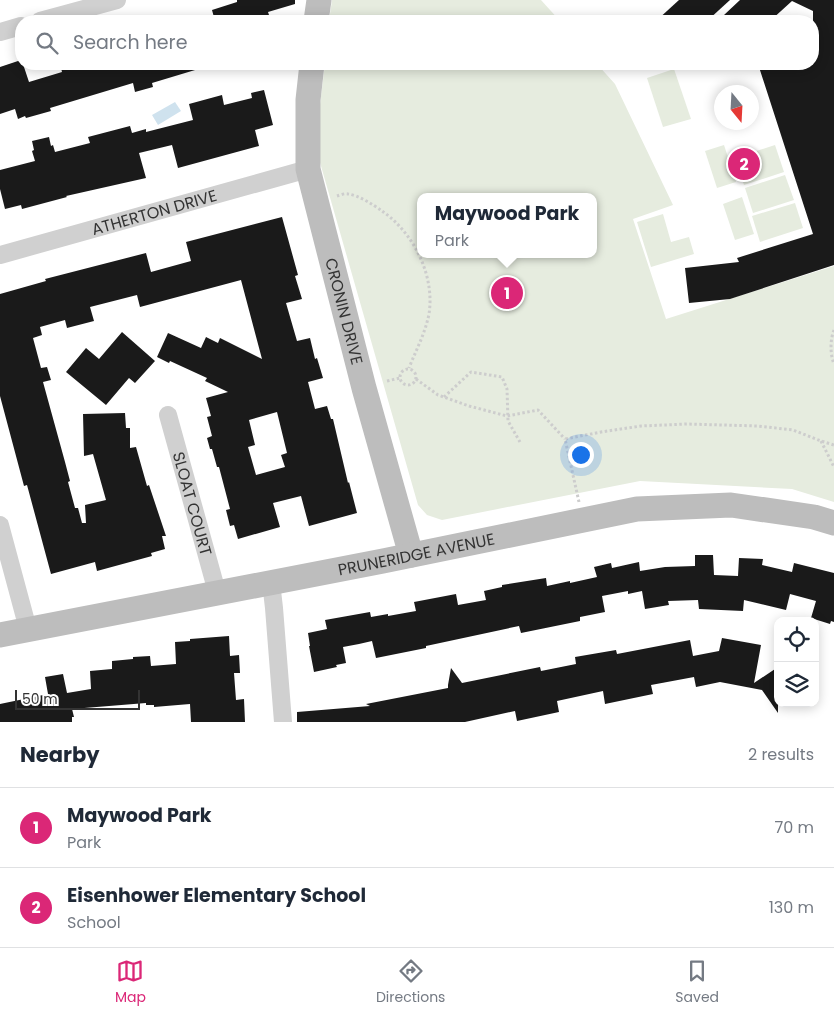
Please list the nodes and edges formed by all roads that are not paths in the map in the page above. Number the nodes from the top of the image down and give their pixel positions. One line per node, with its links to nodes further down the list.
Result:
1 (117, 0): 3 (street)
2 (319, 0): 4 (main road)
3 (62, 15)
4 (317, 15)
5 (15, 28): 6 (street)
6 (0, 32)
7 (311, 70): 8 (main road, CRONIN DRIVE)
8 (308, 169): 9 (street, ATHERTON DRIVE); 13 (main road, CRONIN DRIVE)
9 (0, 255)
10 (168, 415): 15 (street, SLOAT COURT)
11 (834, 523): 13 (main road, PRUNERIDGE AVENUE)
12 (0, 525): 16 (street)
13 (411, 555): 14 (main road, PRUNERIDGE AVENUE)
14 (271, 582): 15 (main road, PRUNERIDGE AVENUE); 18 (street)
15 (216, 592): 16 (main road, PRUNERIDGE AVENUE)
16 (28, 629): 17 (main road, PRUNERIDGE AVENUE)
17 (0, 635)
18 (282, 722)

